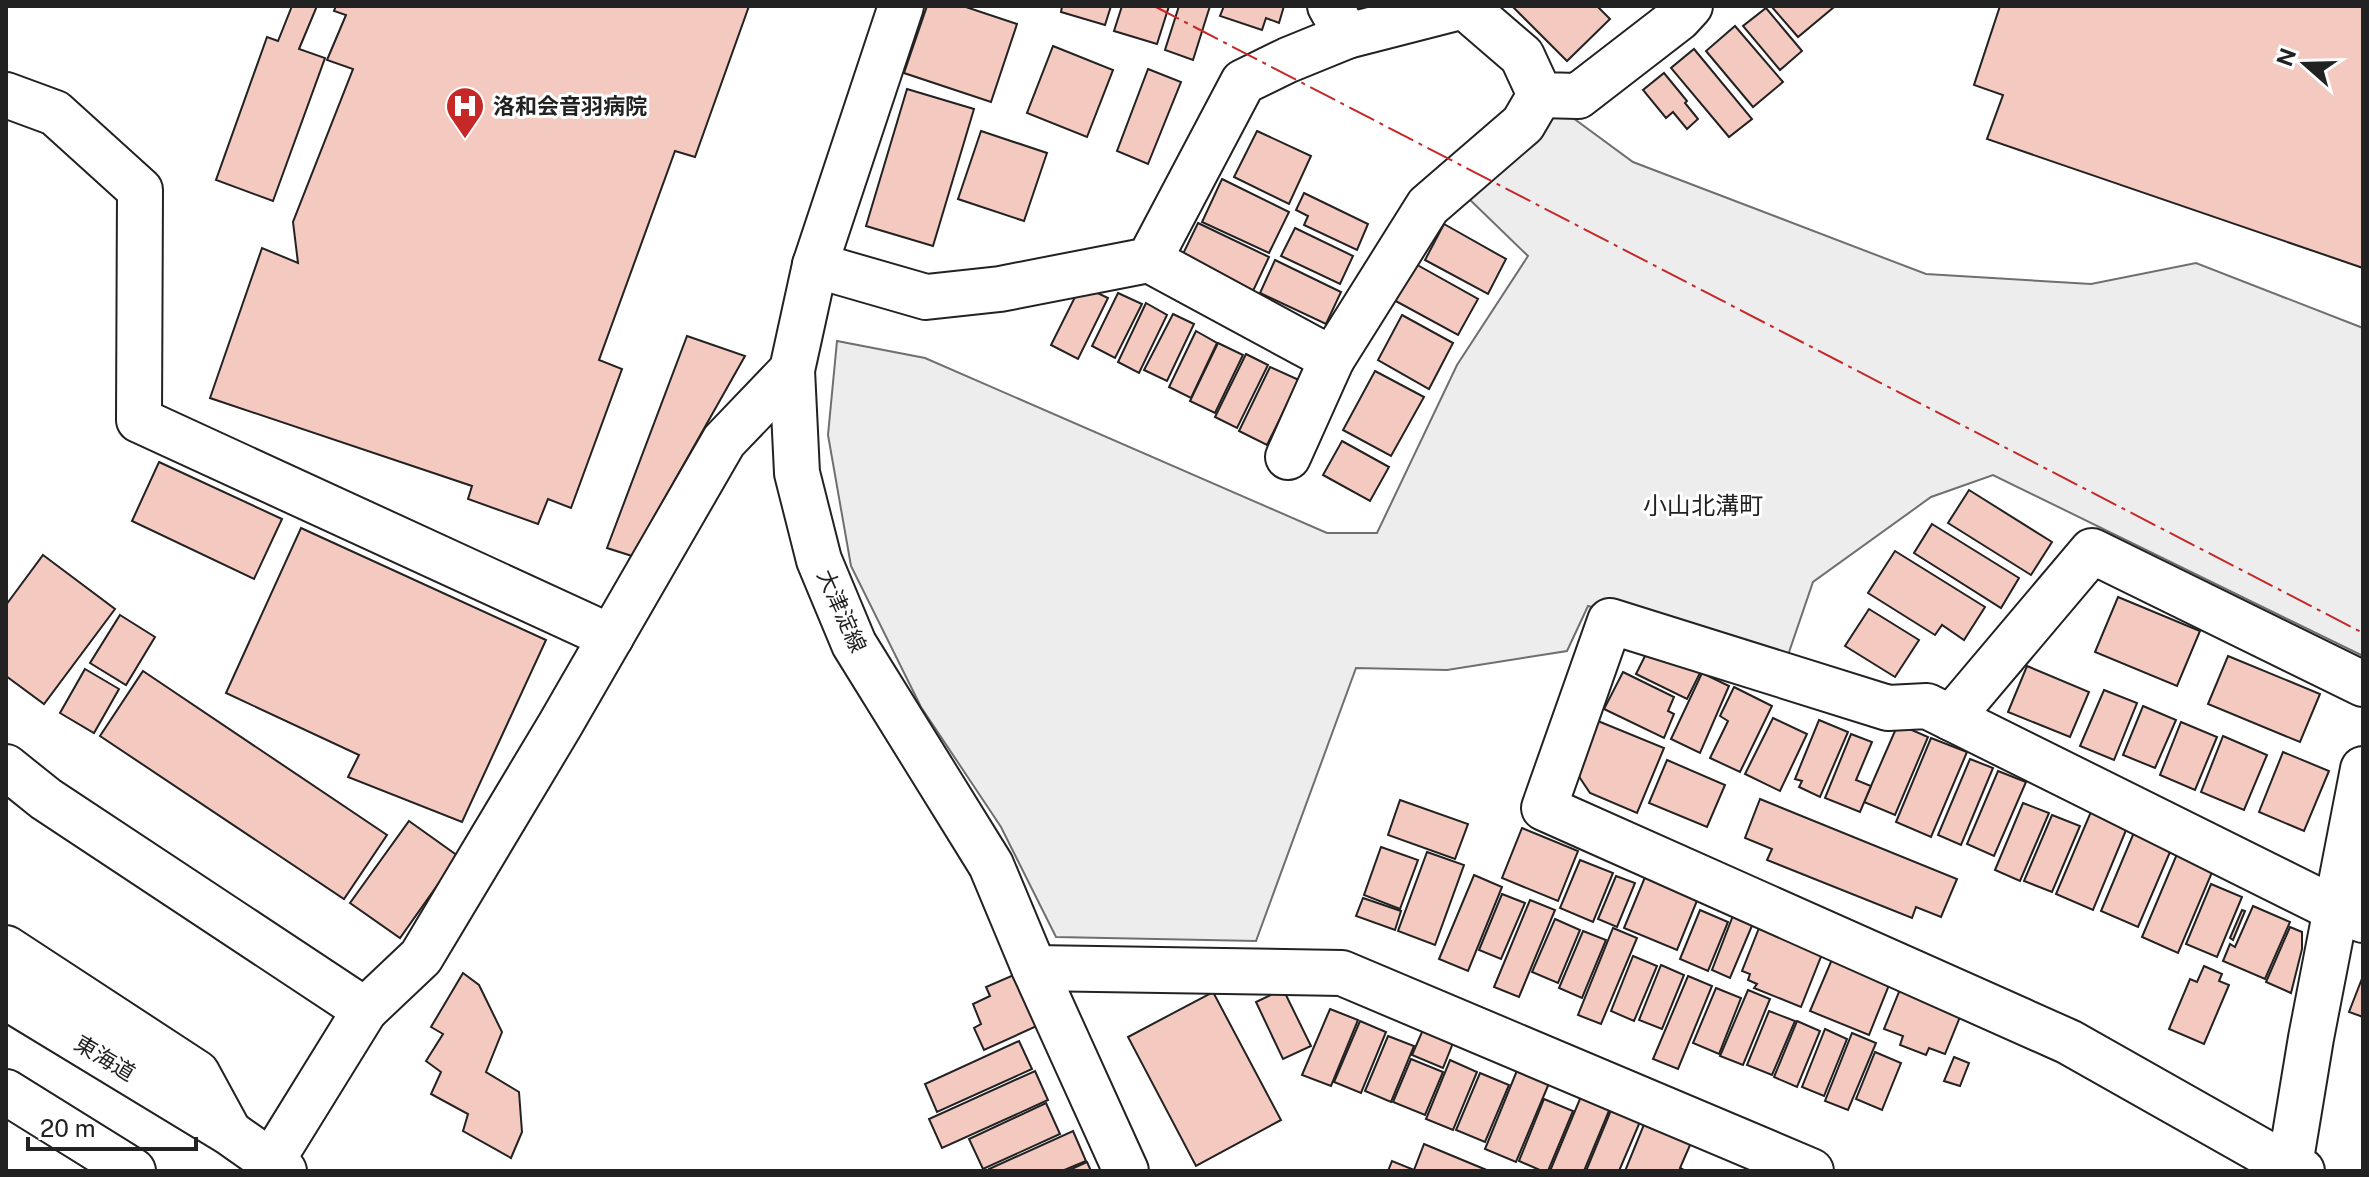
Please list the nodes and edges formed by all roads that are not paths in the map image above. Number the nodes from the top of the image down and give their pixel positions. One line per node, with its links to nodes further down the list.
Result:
1 (901, 6): 8 (main road, 大津淀線)
2 (1464, 6): 4 (main road); 6 (main road)
3 (1690, 6): 6 (main road)
4 (1339, 21): 7 (main road)
5 (6, 95): 12 (main road)
6 (1540, 95): 9 (main road)
7 (1149, 260): 8 (main road); 9 (main road)
8 (815, 265): 10 (main road, 大津淀線)
9 (1332, 359): 11 (main road)
10 (792, 370): 12 (main road); 19 (main road, 大津淀線)
11 (1288, 457)
12 (611, 637): 21 (main road)
13 (2363, 684): 14 (main road)
14 (1951, 718): 17 (main road); 25 (main road)
15 (6, 767): 21 (main road)
16 (2363, 769): 17 (main road)
17 (2349, 914): 25 (main road)
18 (6, 948): 23 (main road)
19 (1034, 968): 27 (main road, 大津淀線); 28 (main road)
20 (6, 997): 23 (main road, 東海道)
21 (365, 1010): 24 (main road)
22 (6, 1092): 26 (main road)
23 (230, 1133): 24 (main road, 東海道)
24 (277, 1166)
25 (2294, 1170)
26 (133, 1171)
27 (1126, 1171)
28 (1811, 1171)

